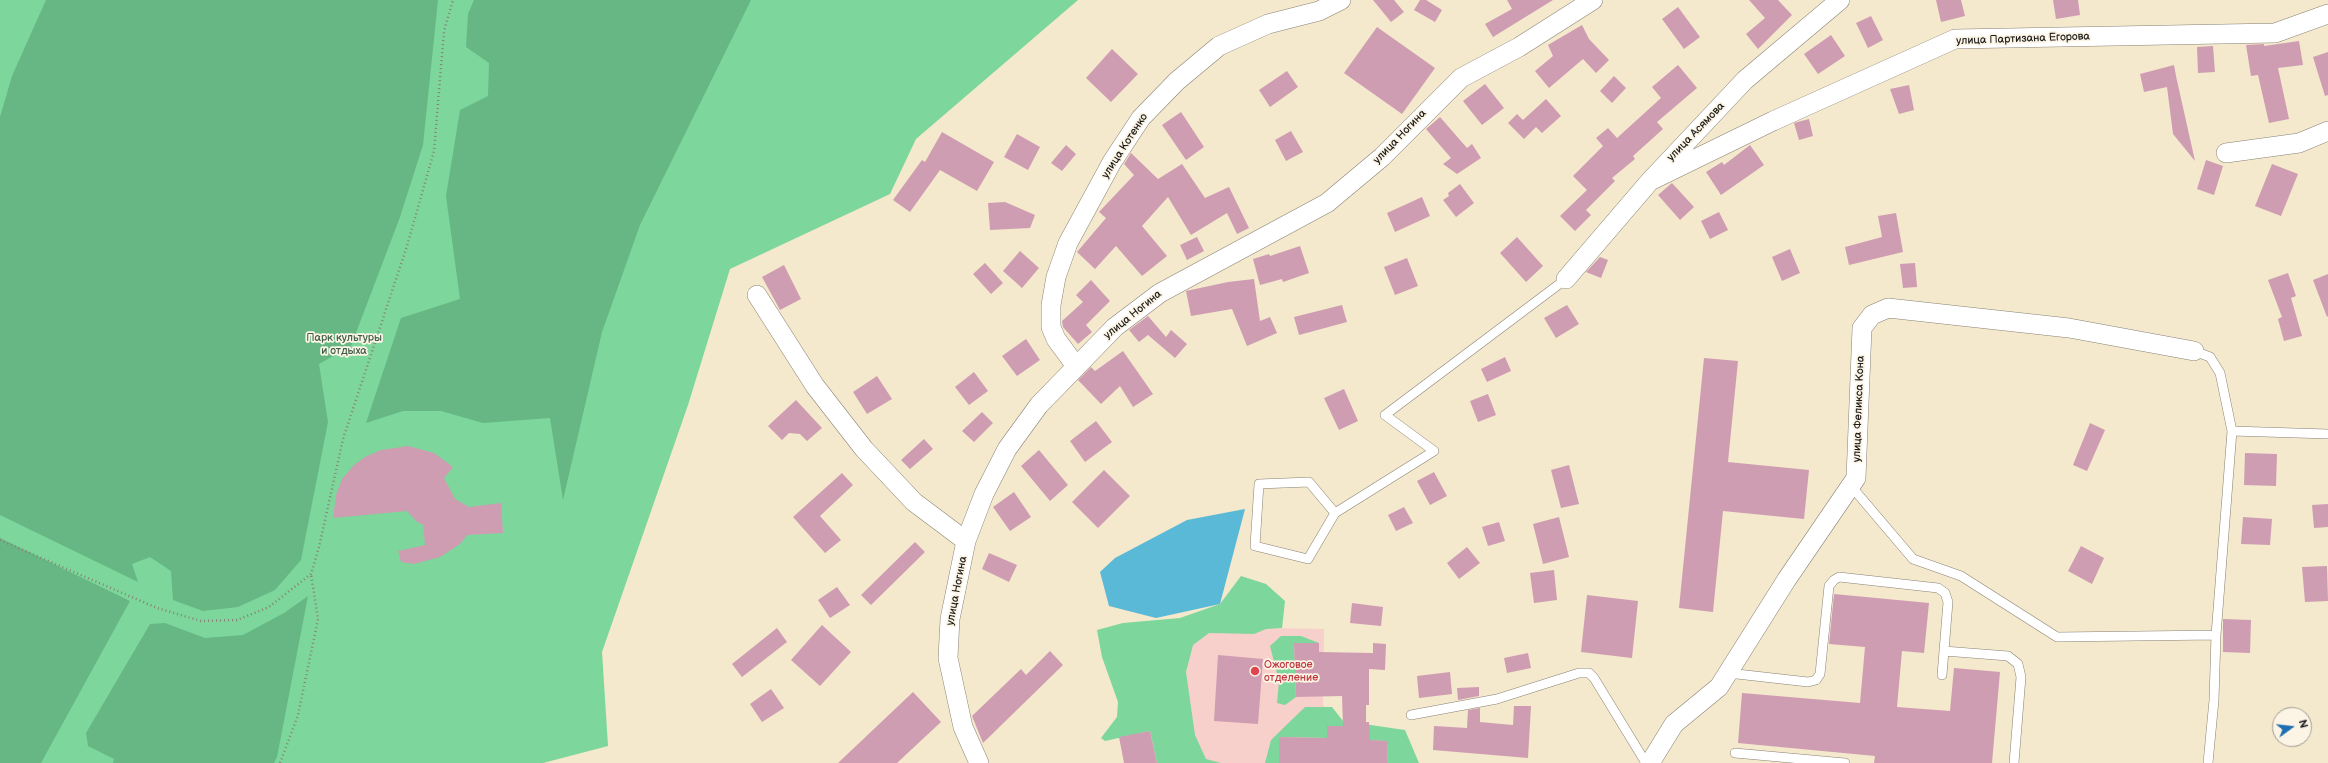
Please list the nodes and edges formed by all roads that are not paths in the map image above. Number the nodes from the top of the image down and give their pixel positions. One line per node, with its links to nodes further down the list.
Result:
1 (1341, 0): 11 (street, улица Котенко)
2 (1593, 0): 11 (street, улица Ногина)
3 (1840, 0): 7 (street, улица Асямова)
4 (2328, 14): 7 (street, улица Партизана Егорова)
5 (2328, 131): 6 (street)
6 (2226, 154)
7 (1650, 180): 8 (street, улица Асямова)
8 (1566, 279): 15 (lane)
9 (757, 295): 16 (street)
10 (2194, 351): 12 (lane); 14 (street, улица Феликса Кона)
11 (1076, 366): 16 (street, улица Ногина)
12 (2232, 431): 13 (lane); 17 (lane)
13 (2328, 434)
14 (1851, 486): 17 (lane); 19 (street, улица Феликса Кона)
15 (1335, 513): 15 (lane)
16 (966, 541): 23 (street, улица Ногина)
17 (2216, 635): 28 (lane)
18 (1944, 651): 19 (lane); 20 (lane); 27 (lane)
19 (1728, 673): 25 (street, улица Феликса Кона)
20 (1942, 675)
21 (1411, 715): 24 (lane)
22 (1735, 753): 26 (lane)
23 (979, 763)
24 (1646, 763)
25 (1650, 763)
26 (1845, 763)
27 (2014, 763)
28 (2208, 763)

